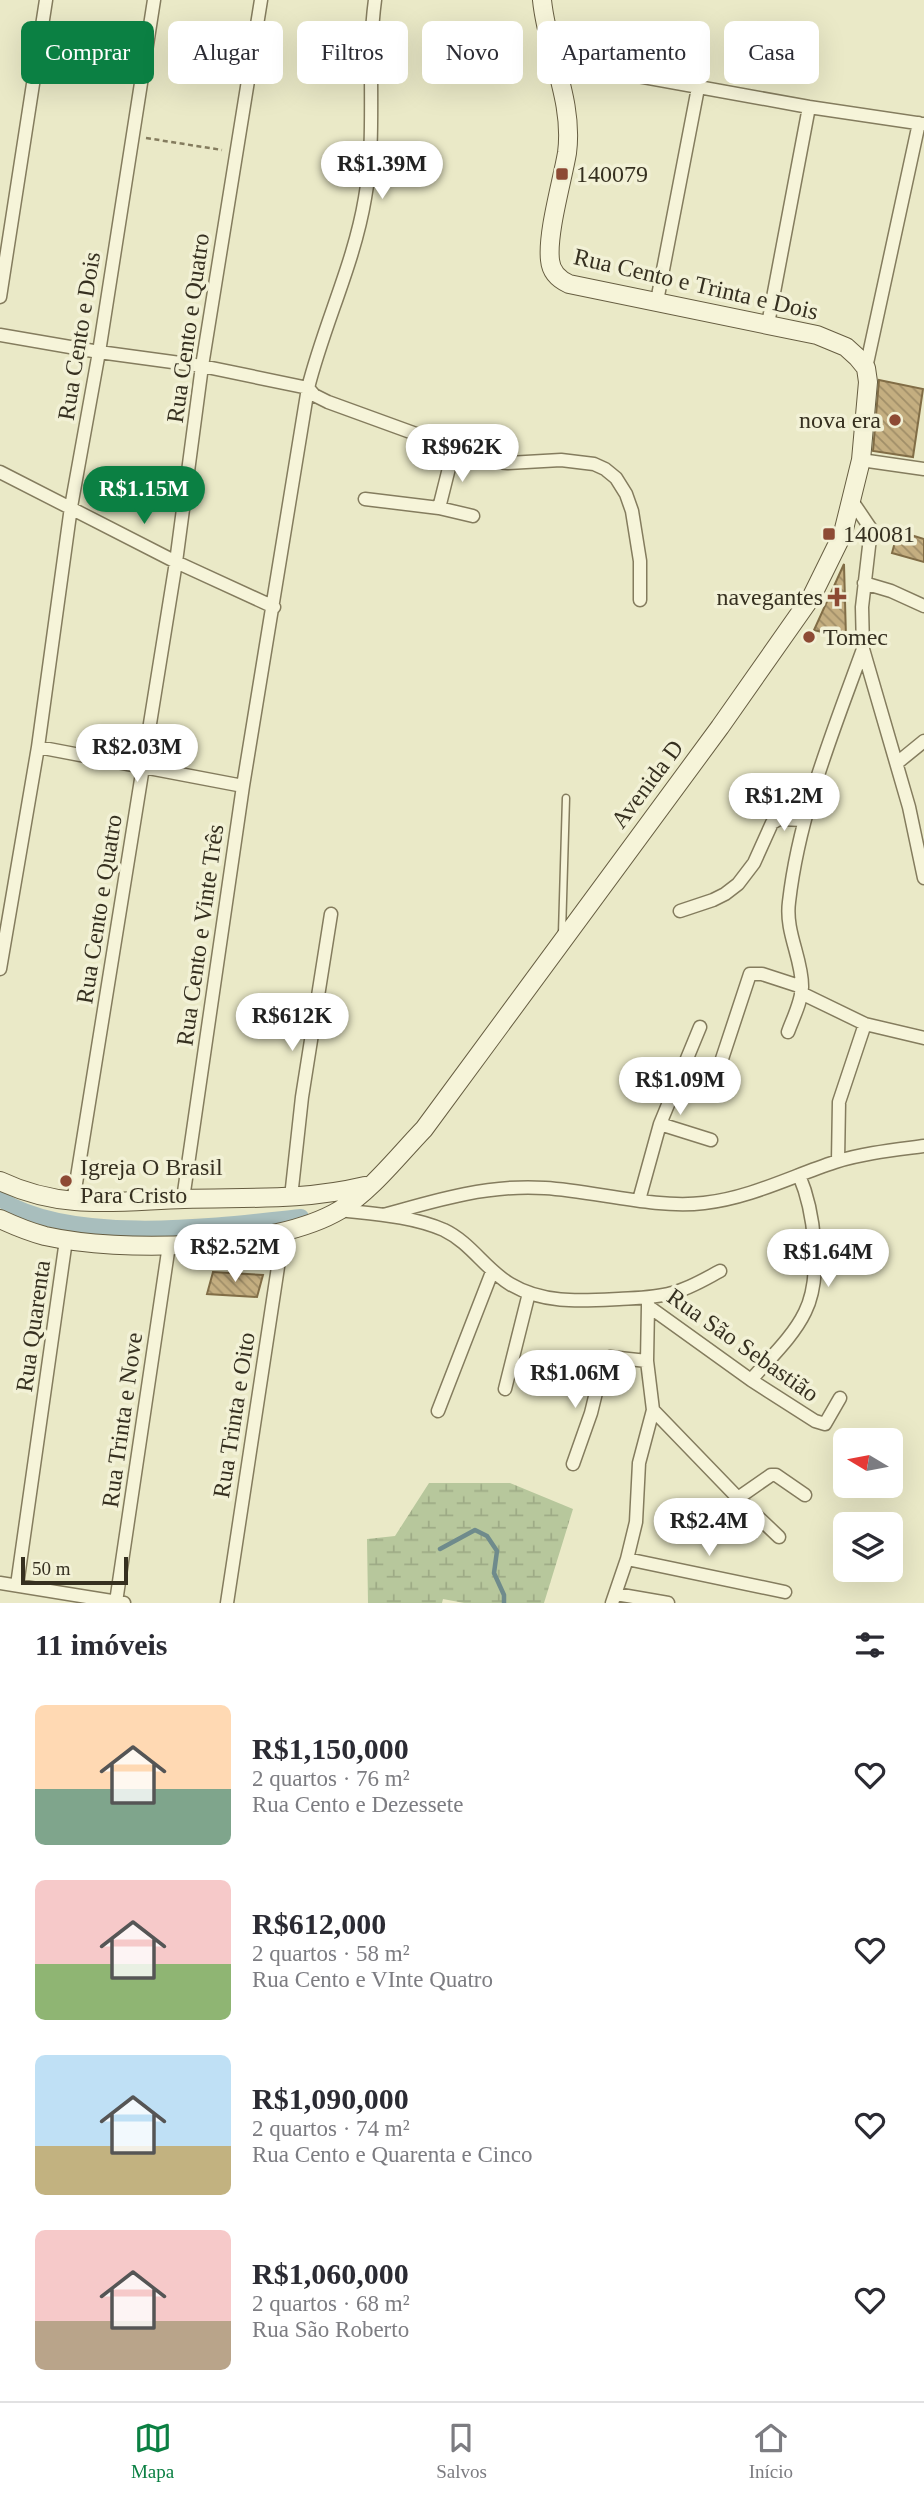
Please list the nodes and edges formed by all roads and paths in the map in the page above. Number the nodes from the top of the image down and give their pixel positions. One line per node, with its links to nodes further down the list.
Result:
1 (46, 0): 14 (street)
2 (154, 0): 12 (street, Rua Cento e Dois)
3 (261, 0): 13 (street, Rua Cento e Quatro)
4 (375, 0): 21 (street, Rua Cento e Vinte Três)
5 (542, 0): 6 (main road, Rua Cento e Trinta e Dois)
6 (546, 21)
7 (561, 84): 15 (main road, Rua Cento e Trinta e Dois)
8 (677, 84): 9 (street)
9 (698, 88): 10 (street); 15 (street)
10 (809, 107): 11 (street); 16 (street)
11 (922, 123): 20 (street)
12 (132, 135): 13 (path); 18 (street, Rua Cento e Dois)
13 (236, 152): 19 (street, Rua Cento e Quatro)
14 (0, 297)
15 (657, 301): 16 (main road, Rua Cento e Trinta e Dois)
16 (768, 324): 20 (main road, Rua Cento e Trinta e Dois)
17 (0, 335): 18 (street)
18 (99, 352): 19 (street); 28 (street, Rua Cento e Dois)
19 (202, 366): 21 (street); 31 (street, Rua Cento e Quatro)
20 (866, 369): 23 (main road, Avenida D)
21 (308, 388): 22 (street); 35 (street, Rua Cento e Vinte Três)
22 (453, 452): 29 (street); 33 (street)
23 (861, 460): 24 (street); 26 (main road, Avenida D)
24 (924, 469)
25 (0, 472): 28 (street)
26 (850, 498): 32 (street); 50 (main road, Avenida D)
27 (365, 499): 29 (street)
28 (71, 507): 31 (street); 38 (street, Rua Cento e Dois)
29 (439, 508): 30 (street)
30 (473, 516)
31 (176, 562): 35 (street); 40 (street, Rua Cento e Quatro)
32 (864, 583): 34 (street); 36 (street)
33 (640, 600)
34 (924, 606)
35 (274, 607): 41 (street, Rua Cento e Vinte Três)
36 (863, 649): 39 (street); 45 (street)
37 (924, 741): 39 (street)
38 (38, 747): 40 (street); 47 (street, Rua Cento e Dois)
39 (897, 763): 43 (street)
40 (144, 768): 41 (street); 68 (street, Rua Cento e Quatro)
41 (243, 786): 66 (street, Rua Cento e Vinte Três)
42 (566, 798): 50 (lane)
43 (909, 807): 44 (street); 46 (street)
44 (924, 815)
45 (804, 820): 48 (street); 52 (street)
46 (924, 878)
47 (6, 901): 51 (street, Rua Cento e Dois)
48 (680, 911)
49 (331, 914): 65 (street)
50 (562, 942): 64 (main road, Avenida D)
51 (0, 969)
52 (802, 990): 53 (street); 55 (street); 57 (street)
53 (865, 1024): 56 (street); 61 (street)
54 (700, 1027): 58 (street)
55 (788, 1032)
56 (924, 1038)
57 (718, 1070)
58 (660, 1124): 59 (street); 67 (street)
59 (711, 1140)
60 (924, 1146): 61 (street)
61 (838, 1161): 62 (street)
62 (799, 1175): 67 (street); 80 (street)
63 (0, 1181): 68 (main road)
64 (372, 1184): 65 (main road); 69 (main road, Avenida D)
65 (291, 1197): 66 (main road)
66 (183, 1199): 68 (main road)
67 (639, 1200): 70 (street)
68 (72, 1202)
69 (339, 1210): 70 (street); 72 (main road, Avenida D)
70 (384, 1215): 76 (street)
71 (0, 1219): 73 (main road, Avenida D)
72 (284, 1234): 74 (main road, Avenida D); 96 (street, Rua Trinta e Oito)
73 (66, 1240): 74 (main road, Avenida D); 91 (street, Rua Quarenta)
74 (169, 1245): 95 (street, Rua Trinta e Nove)
75 (720, 1271): 78 (street)
76 (492, 1272): 77 (street); 84 (street)
77 (529, 1293): 78 (street); 81 (street)
78 (648, 1301): 79 (street); 80 (street, Rua São Sebastião)
79 (646, 1361): 83 (street); 85 (street)
80 (751, 1380): 82 (street, Rua São Sebastião)
81 (505, 1389)
82 (841, 1398)
83 (653, 1410): 87 (street); 89 (street)
84 (438, 1411)
85 (573, 1464)
86 (805, 1495): 87 (street)
87 (738, 1497): 88 (street)
88 (779, 1536)
89 (627, 1559): 92 (street); 93 (street)
90 (0, 1583): 91 (street)
91 (17, 1585): 94 (street)
92 (785, 1592)
93 (614, 1599): 97 (street)
94 (92, 1600): 95 (street)
95 (120, 1602)
96 (227, 1603)
97 (668, 1603)

